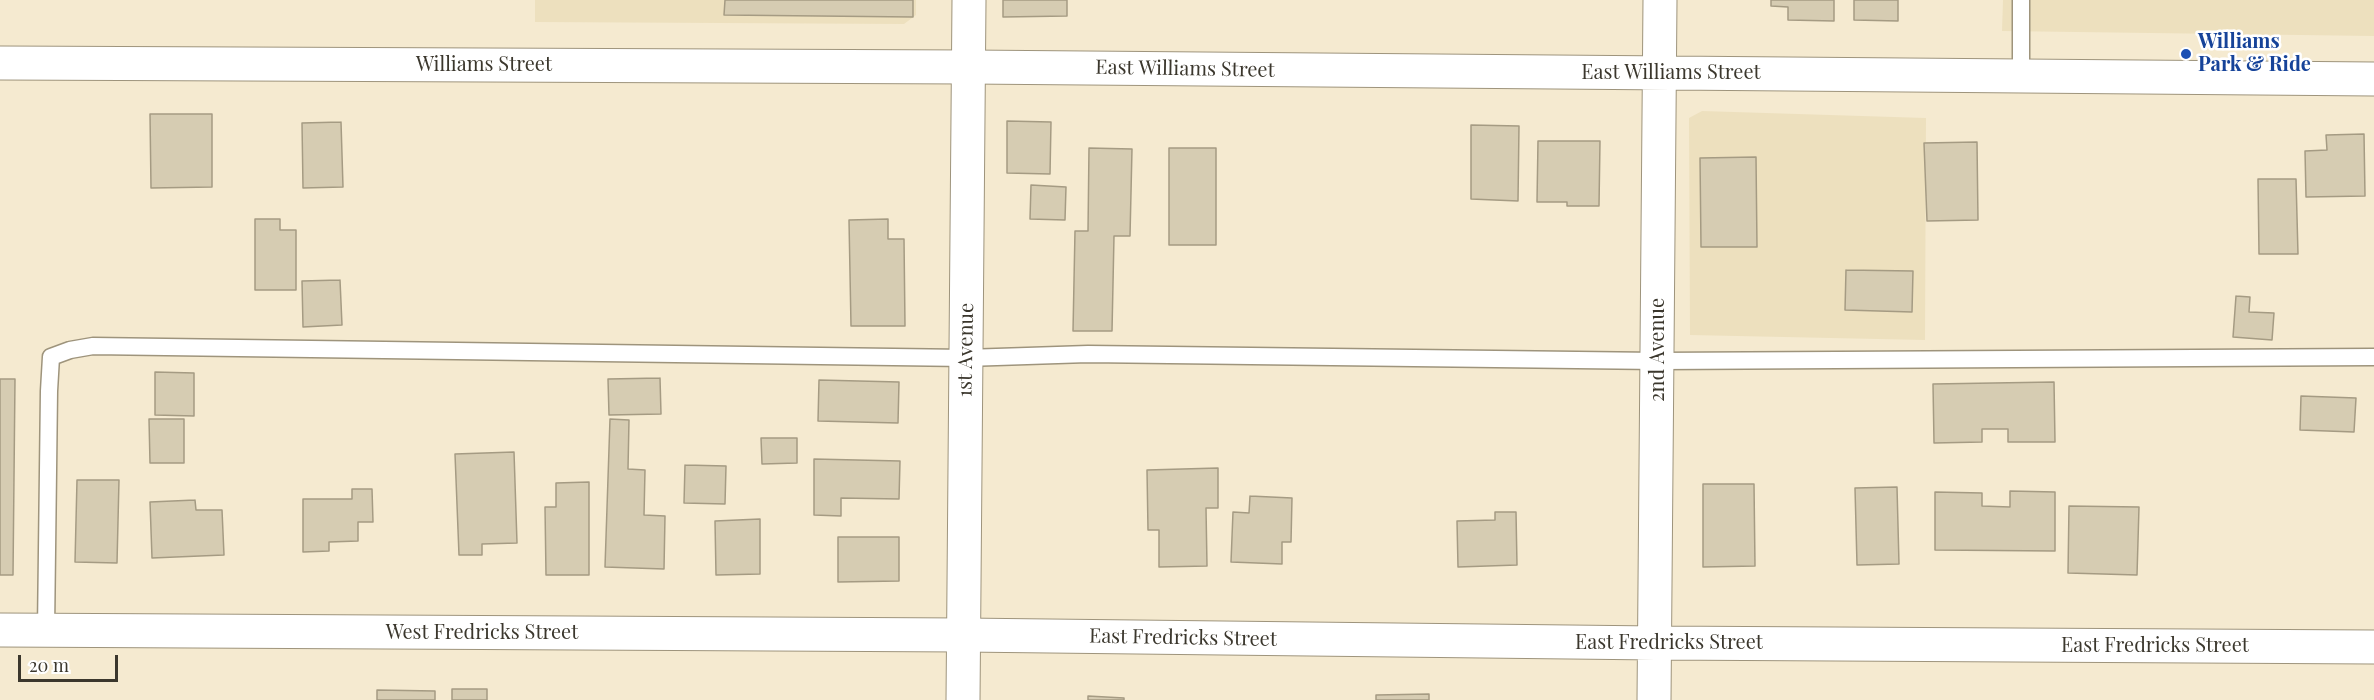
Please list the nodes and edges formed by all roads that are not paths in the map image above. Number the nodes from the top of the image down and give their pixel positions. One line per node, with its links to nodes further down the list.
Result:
1 (969, 0): 5 (street, 1st Avenue)
2 (1660, 0): 6 (street, 2nd Avenue)
3 (2021, 0): 7 (lane)
4 (0, 63): 5 (street, Williams Street)
5 (969, 67): 6 (street, East Williams Street); 10 (street, 1st Avenue)
6 (1660, 73): 7 (street, East Williams Street); 11 (street, 2nd Avenue)
7 (2021, 76): 8 (street, East Williams Street)
8 (2374, 79)
9 (2374, 357): 11 (lane)
10 (966, 358): 11 (lane); 13 (lane); 14 (street, 1st Avenue)
11 (1658, 361): 15 (street, 2nd Avenue)
12 (0, 630): 13 (street, West Fredricks Street)
13 (46, 630): 14 (street, West Fredricks Street)
14 (963, 635): 15 (street, East Fredricks Street); 17 (street, 1st Avenue)
15 (1656, 643): 16 (street, East Fredricks Street); 18 (street, 2nd Avenue)
16 (2374, 647)
17 (963, 700)
18 (1654, 700)

